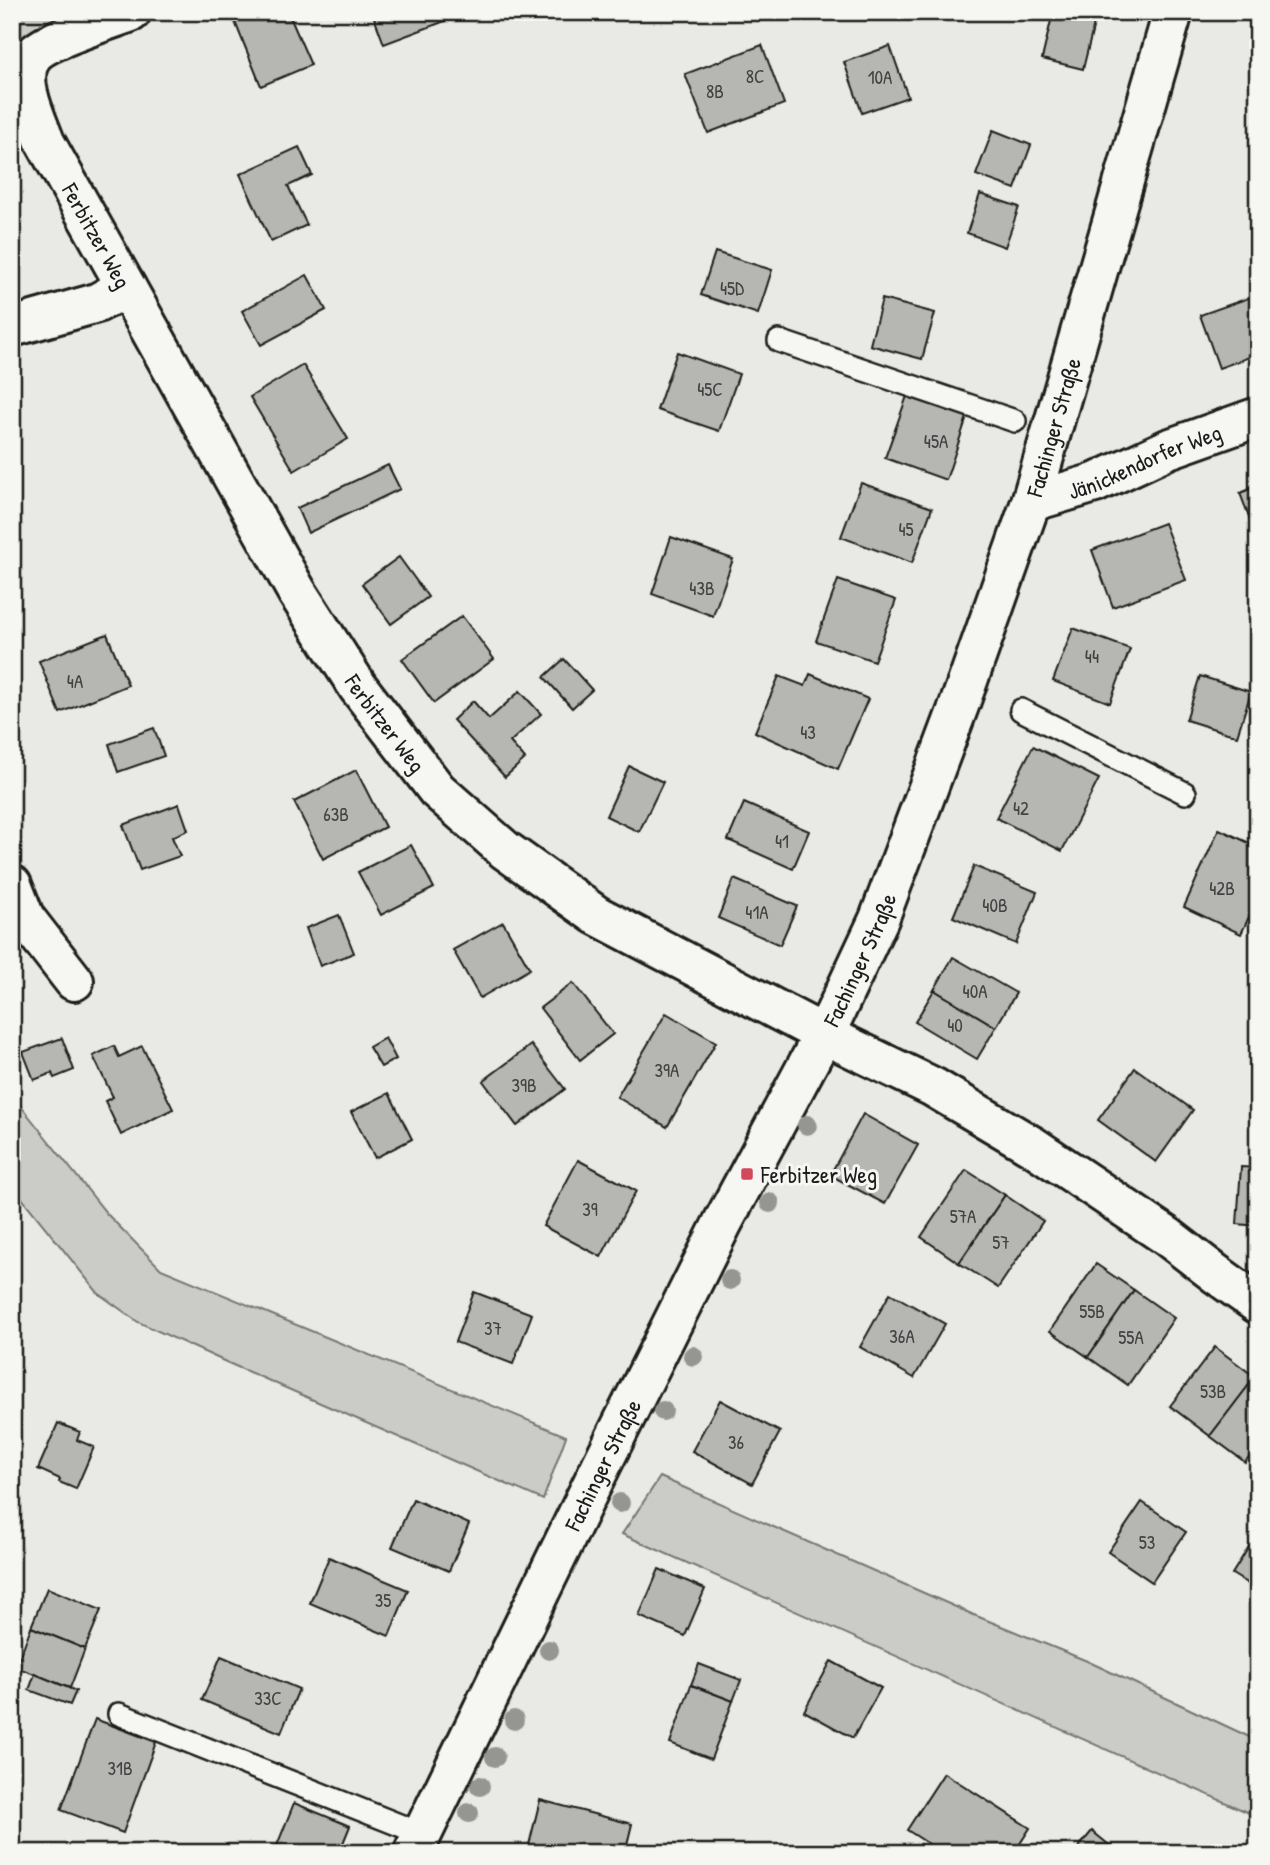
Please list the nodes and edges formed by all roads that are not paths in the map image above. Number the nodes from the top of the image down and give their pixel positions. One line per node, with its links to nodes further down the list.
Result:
1 (131, 12): 3 (street, Ferbitzer Weg)
2 (1173, 12): 8 (street, Fachinger Straße)
3 (126, 287): 4 (street); 13 (street, Ferbitzer Weg)
4 (12, 327)
5 (779, 341): 7 (lane)
6 (1258, 417): 8 (street, Jänickendorfer Weg)
7 (1016, 421)
8 (1031, 502): 13 (street, Fachinger Straße)
9 (1021, 710): 10 (lane)
10 (1185, 793)
11 (12, 885): 12 (street)
12 (74, 981)
13 (823, 1034): 14 (street, Ferbitzer Weg); 16 (street, Fachinger Straße)
14 (1258, 1304)
15 (119, 1714): 16 (lane)
16 (418, 1843)

